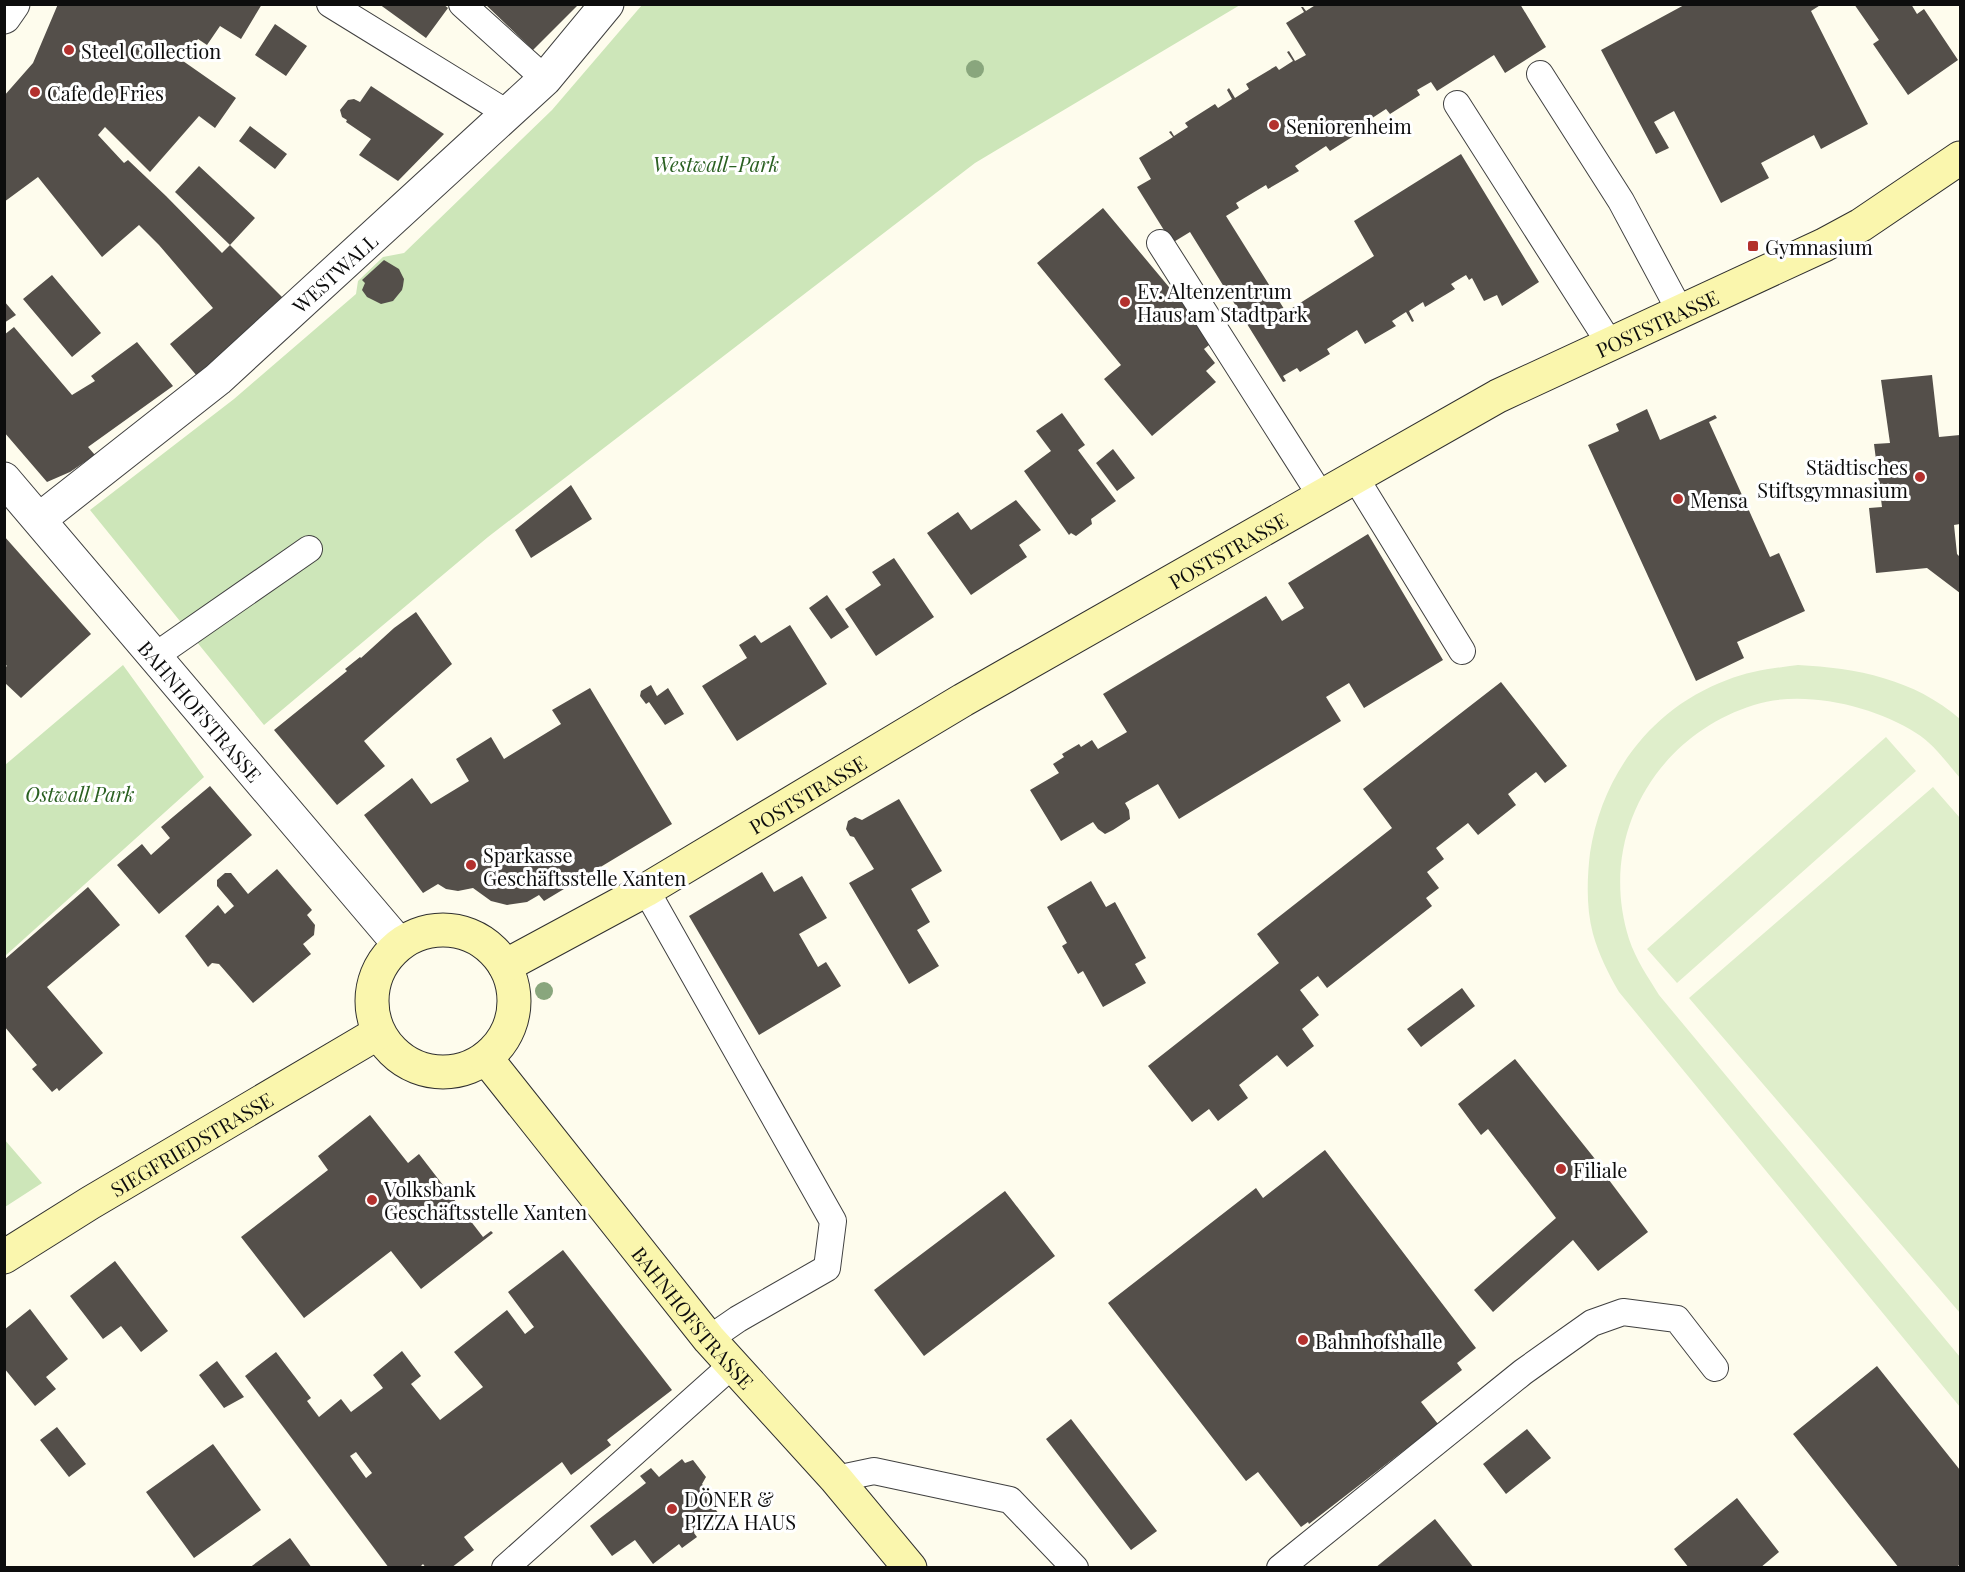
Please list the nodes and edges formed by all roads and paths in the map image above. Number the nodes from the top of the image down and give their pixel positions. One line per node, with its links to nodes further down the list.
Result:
1 (13, 4): 5 (street)
2 (330, 4): 9 (lane)
3 (462, 4): 7 (lane)
4 (607, 4): 7 (street, WESTWALL)
5 (4, 17)
6 (1540, 74): 12 (lane)
7 (545, 79): 9 (street, WESTWALL)
8 (1457, 104): 13 (lane)
9 (507, 113): 17 (street, WESTWALL)
10 (1960, 158): 12 (street, POSTSTRASSE)
11 (1160, 243): 16 (lane)
12 (1680, 311): 13 (street, POSTSTRASSE)
13 (1610, 344): 14 (street, POSTSTRASSE)
14 (1355, 477): 16 (street, POSTSTRASSE); 19 (lane)
15 (4, 479): 17 (street, BAHNHOFSTRASSE)
16 (1321, 496): 21 (street, POSTSTRASSE)
17 (39, 519): 20 (street, BAHNHOFSTRASSE)
18 (309, 549): 20 (lane)
19 (1462, 651)
20 (155, 656): 22 (street, BAHNHOFSTRASSE)
21 (646, 890): 23 (street, POSTSTRASSE); 27 (lane)
22 (399, 944): 23 (street); 24 (street)
23 (506, 966): 25 (street)
24 (378, 1033): 25 (street); 26 (street, SIEGFRIEDSTRASSE)
25 (486, 1058): 27 (street, BAHNHOFSTRASSE)
26 (4, 1257)
27 (709, 1339): 28 (street, BAHNHOFSTRASSE)
28 (731, 1366): 30 (street, BAHNHOFSTRASSE); 31 (lane)
29 (1715, 1368): 34 (lane)
30 (836, 1479): 32 (street, BAHNHOFSTRASSE); 33 (lane)
31 (505, 1568)
32 (910, 1568)
33 (1075, 1568)
34 (1280, 1568)

